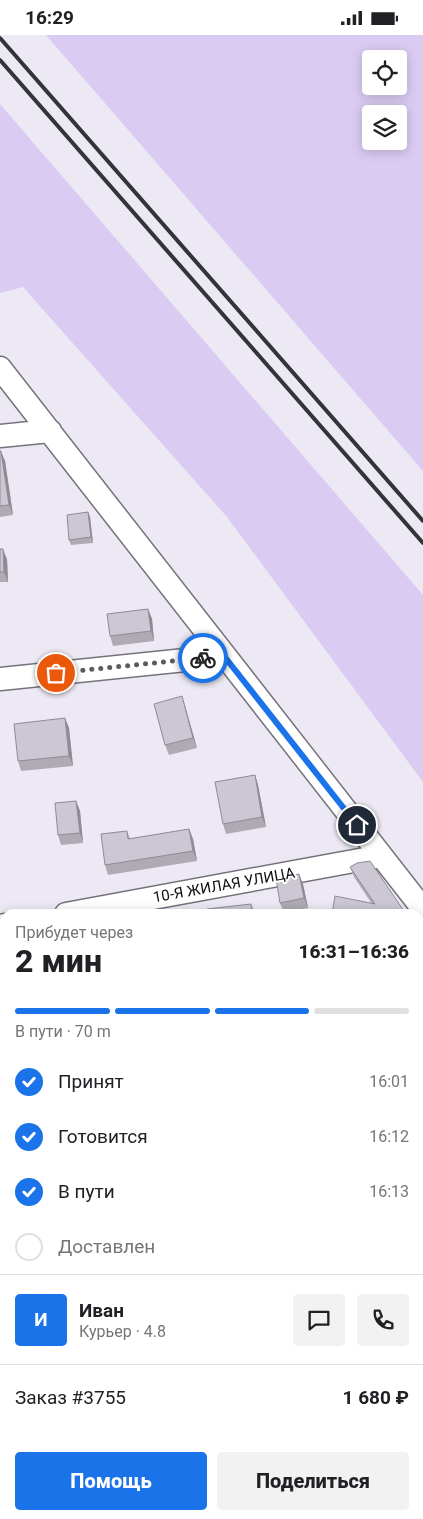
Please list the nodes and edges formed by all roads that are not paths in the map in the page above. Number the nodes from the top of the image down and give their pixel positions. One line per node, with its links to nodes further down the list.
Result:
1 (0, 368): 2 (street)
2 (50, 431): 3 (street); 4 (street)
3 (0, 436)
4 (224, 656): 5 (street); 6 (street)
5 (0, 679)
6 (381, 856): 7 (street, 10-Я ЖИЛАЯ УЛИЦА); 8 (street)
7 (93, 909)
8 (423, 909)

